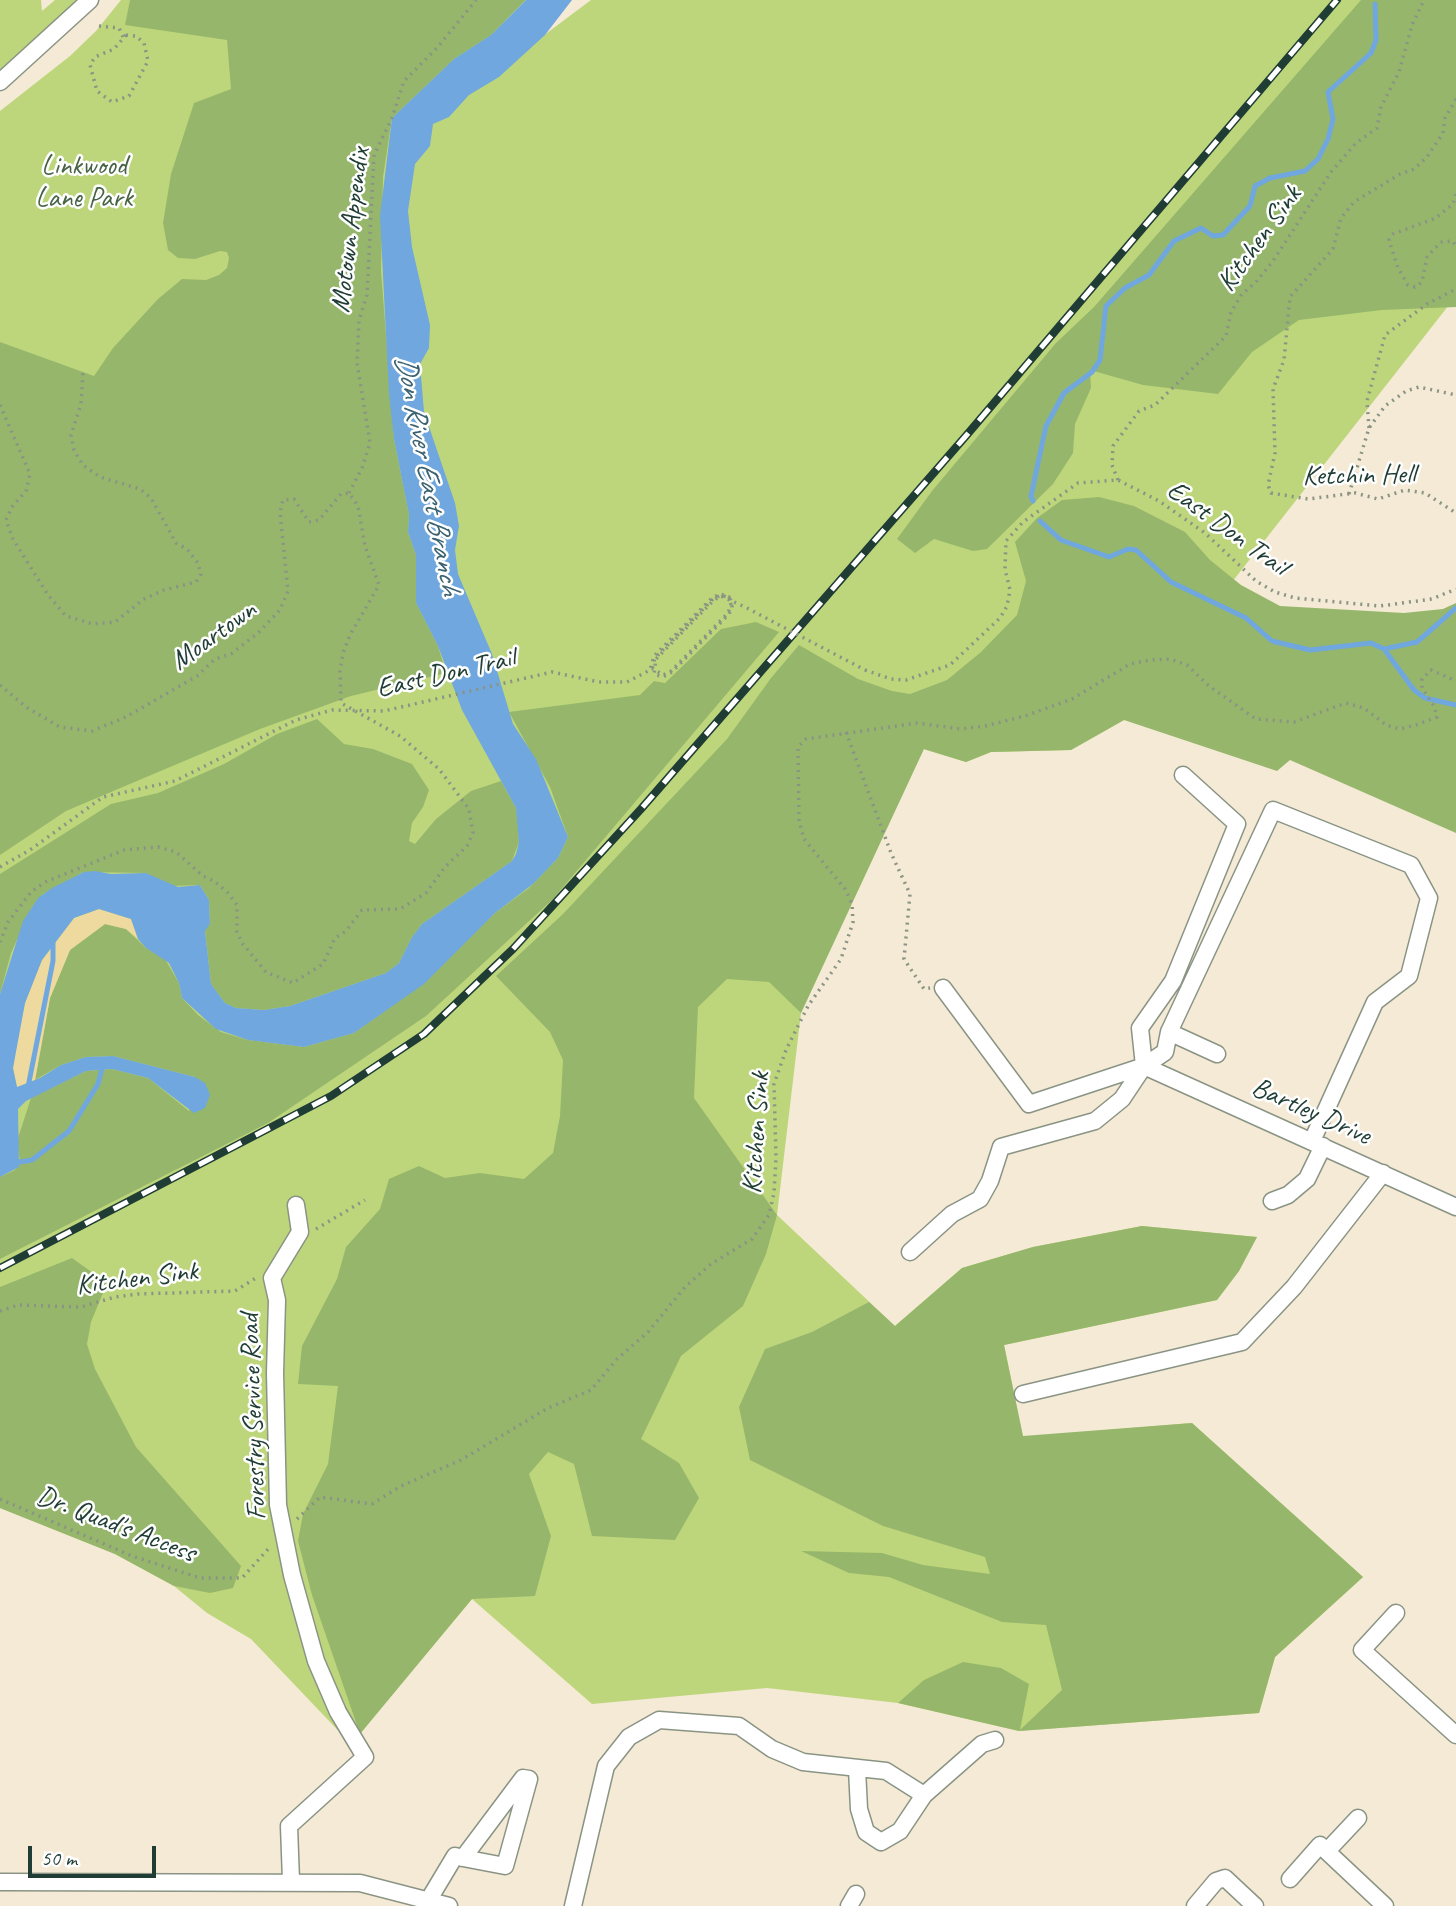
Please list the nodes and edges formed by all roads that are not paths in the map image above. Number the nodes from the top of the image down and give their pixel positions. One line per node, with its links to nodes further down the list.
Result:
1 (90, 0): 2 (street)
2 (0, 82)
3 (1183, 775): 7 (street)
4 (943, 988): 7 (street)
5 (1169, 1032): 6 (street); 7 (street); 8 (street)
6 (1217, 1054)
7 (1144, 1066): 8 (street, Bartley Drive); 13 (street)
8 (1318, 1143): 9 (street, Bartley Drive); 10 (street)
9 (1383, 1173): 12 (street, Bartley Drive); 14 (street)
10 (1272, 1201)
11 (296, 1205): 24 (street, Forestry Service Road)
12 (1456, 1207)
13 (910, 1252)
14 (1023, 1394)
15 (1396, 1613): 16 (street)
16 (1456, 1735)
17 (995, 1740): 19 (street)
18 (857, 1769): 19 (street); 19 (street); 30 (street)
19 (924, 1796)
20 (1358, 1818): 21 (street)
21 (1327, 1851): 23 (street); 33 (street)
22 (463, 1858): 22 (street); 27 (street)
23 (1290, 1879)
24 (291, 1881): 25 (street); 26 (street)
25 (0, 1882)
26 (385, 1888): 27 (street); 28 (street)
27 (428, 1900): 29 (street)
28 (385, 1906)
29 (449, 1906)
30 (573, 1906)
31 (1195, 1906): 32 (street)
32 (1255, 1906)
33 (1385, 1906)

